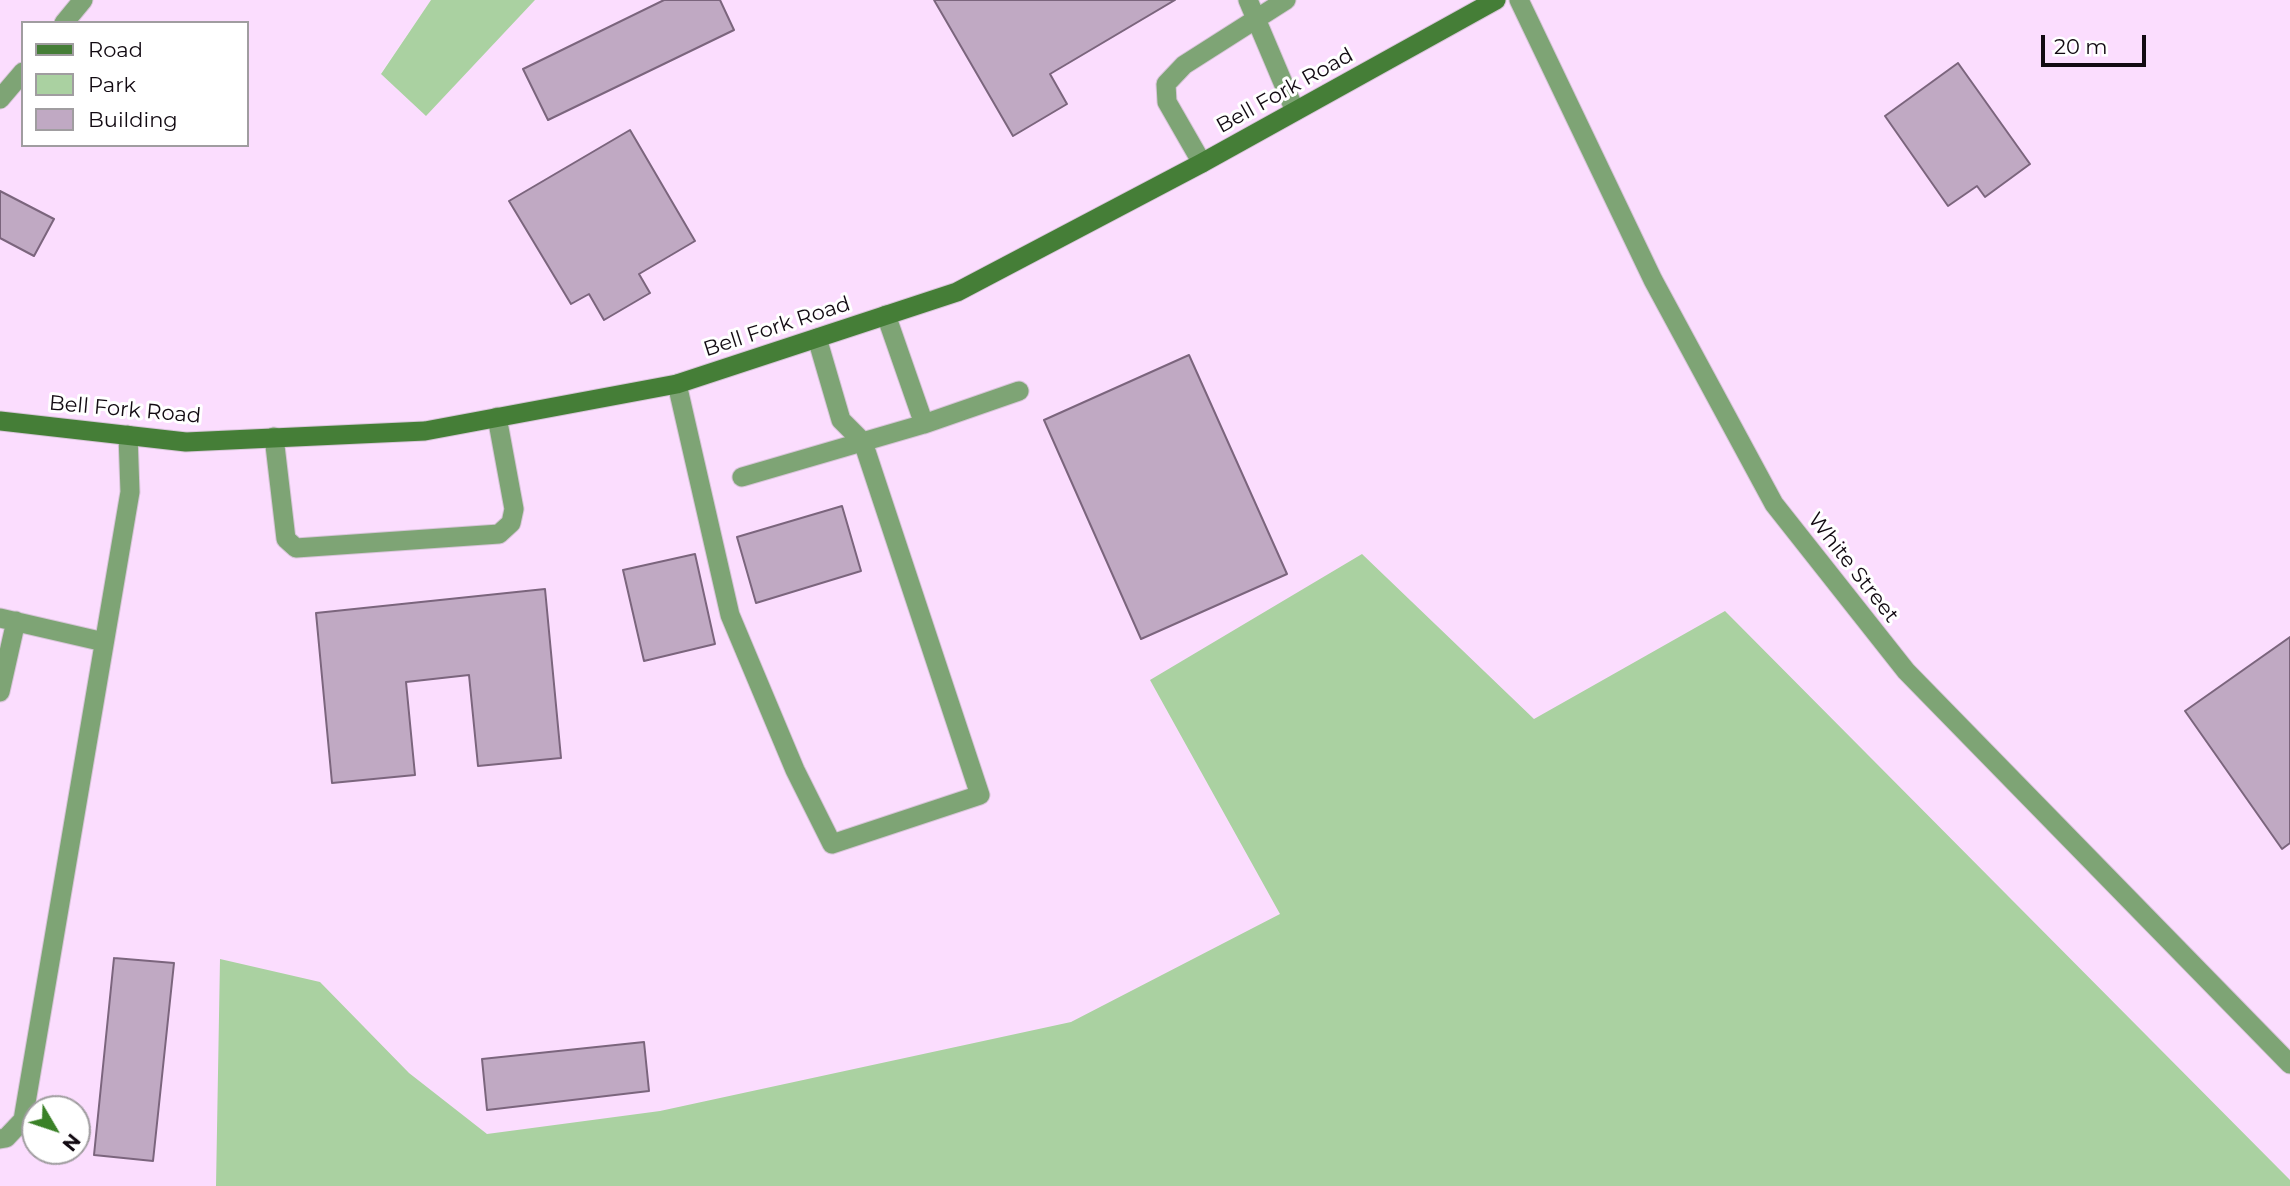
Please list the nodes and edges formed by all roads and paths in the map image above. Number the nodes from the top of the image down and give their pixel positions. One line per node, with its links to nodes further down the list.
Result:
1 (83, 0): 6 (street)
2 (1286, 0): 5 (street)
3 (1496, 0): 9 (main road, Bell Fork Road)
4 (1519, 0): 25 (street, White Street)
5 (1252, 9): 9 (street); 10 (street)
6 (66, 21)
7 (21, 74): 8 (street)
8 (0, 99)
9 (1295, 111): 10 (main road, Bell Fork Road)
10 (1202, 163): 11 (main road, Bell Fork Road)
11 (886, 315): 12 (main road, Bell Fork Road); 17 (street)
12 (817, 338): 13 (main road, Bell Fork Road); 20 (street)
13 (677, 384): 15 (main road, Bell Fork Road); 20 (street)
14 (1019, 391): 17 (street)
15 (498, 417): 19 (main road, Bell Fork Road); 19 (street)
16 (0, 421): 18 (main road, Bell Fork Road)
17 (924, 424): 20 (street)
18 (128, 435): 19 (main road, Bell Fork Road); 23 (street)
19 (274, 437)
20 (863, 442): 21 (street)
21 (743, 477)
22 (8, 620): 23 (street); 24 (street)
23 (104, 642): 26 (street)
24 (0, 692)
25 (2290, 1064)
26 (0, 1139)

